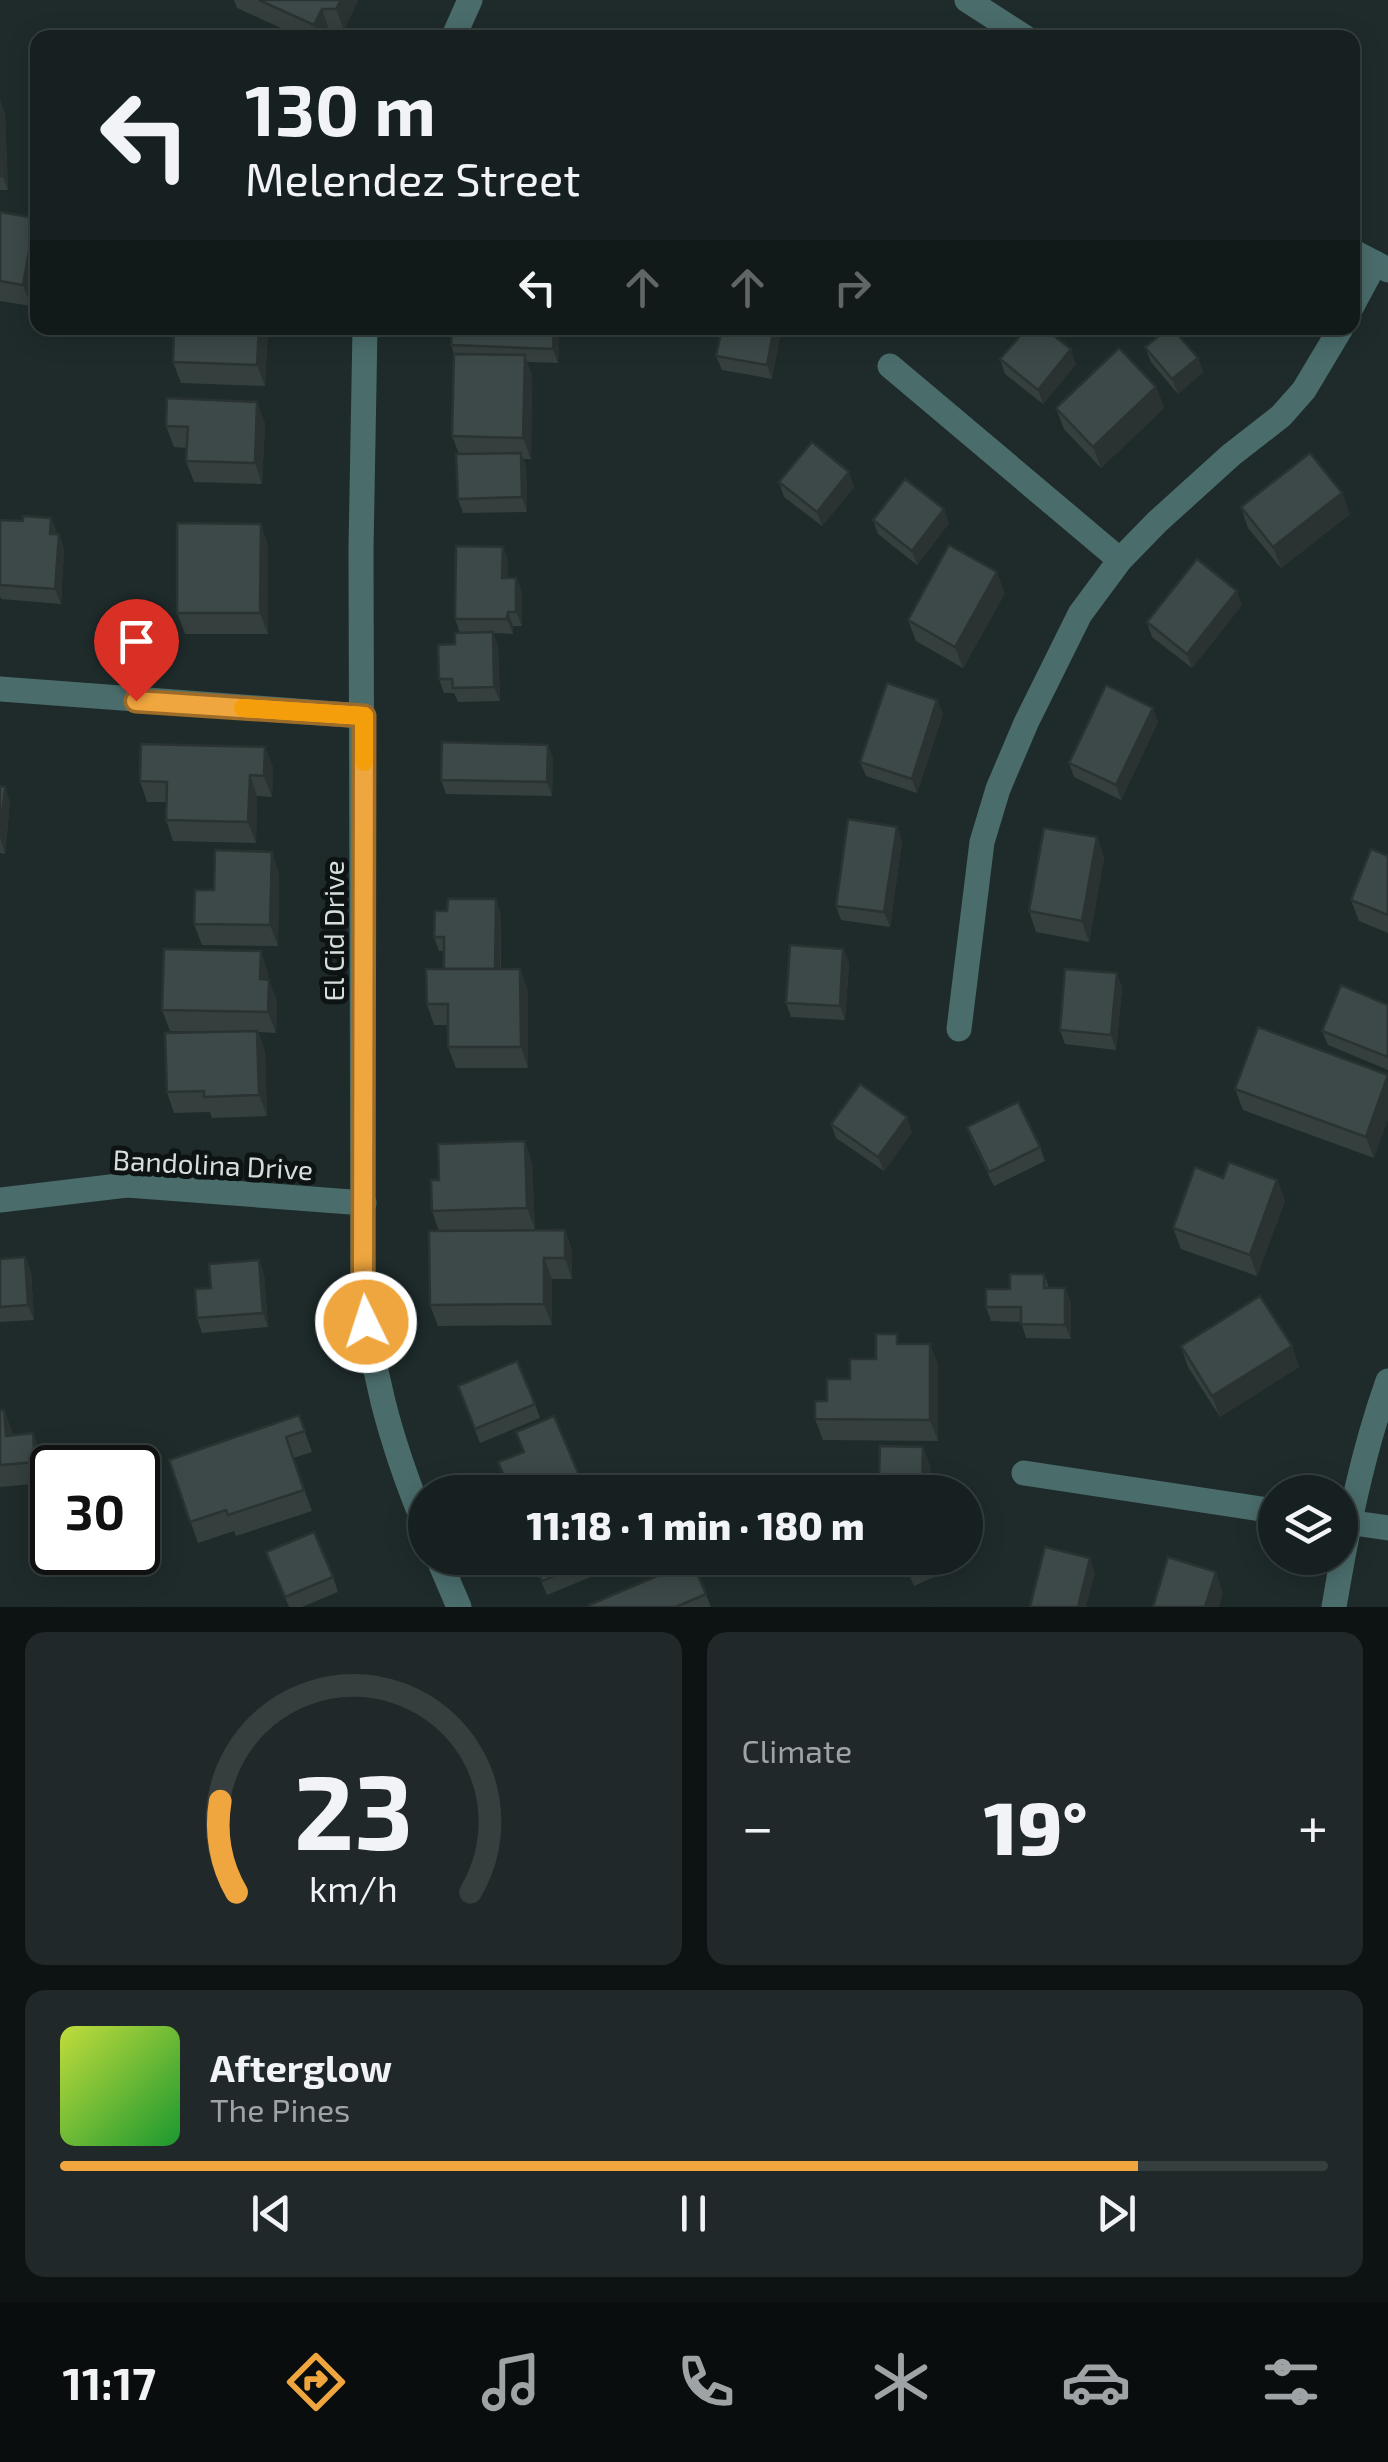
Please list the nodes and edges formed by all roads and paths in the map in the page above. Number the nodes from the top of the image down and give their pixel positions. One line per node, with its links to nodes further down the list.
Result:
1 (470, 0): 3 (street)
2 (967, 0): 4 (street)
3 (456, 30)
4 (1014, 30)
5 (1372, 261): 6 (street)
6 (1360, 288)
7 (365, 335): 12 (street, El Cid Drive)
8 (1337, 335): 10 (street)
9 (890, 366): 10 (street)
10 (1120, 560): 13 (street)
11 (0, 689): 12 (street)
12 (364, 716): 15 (street, El Cid Drive)
13 (959, 1028)
14 (0, 1200): 15 (street, Bandolina Drive)
15 (364, 1204): 19 (street, El Cid Drive)
16 (1388, 1381): 18 (street)
17 (1024, 1474): 20 (street)
18 (1358, 1475)
19 (408, 1485)
20 (1258, 1508)
21 (1358, 1524): 22 (street)
22 (1388, 1528)
23 (445, 1575): 25 (street)
24 (1338, 1575): 26 (street)
25 (459, 1607)
26 (1334, 1607)

